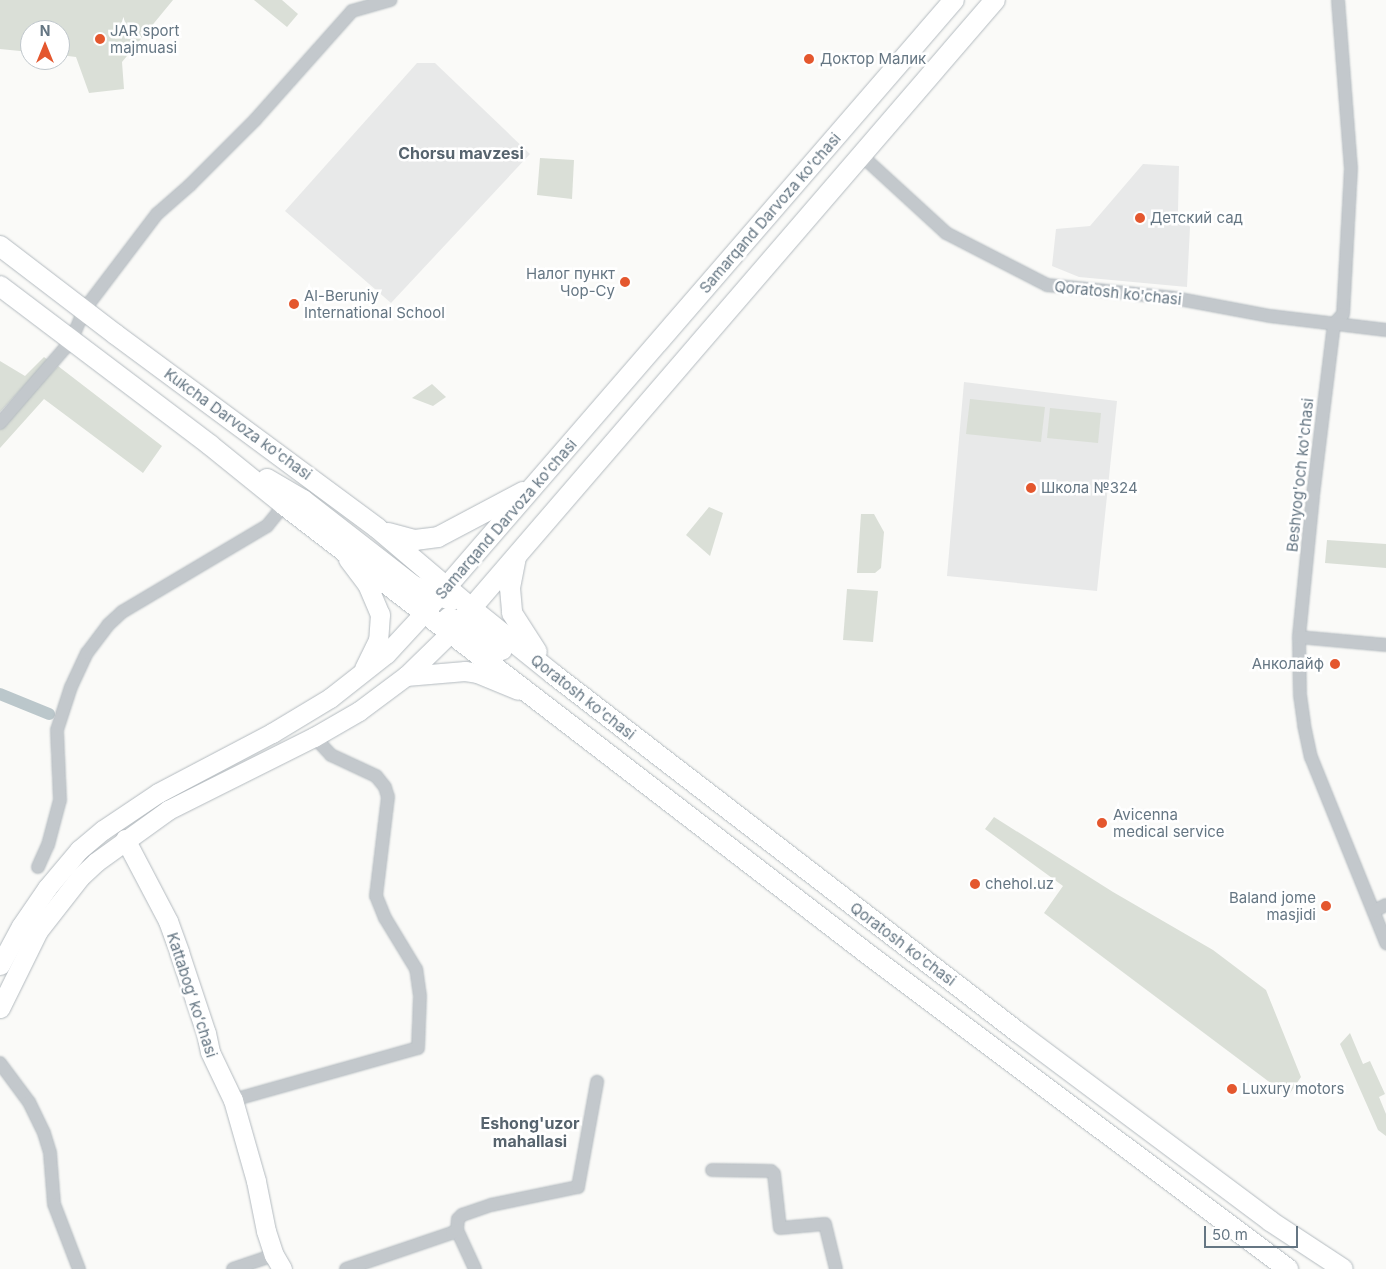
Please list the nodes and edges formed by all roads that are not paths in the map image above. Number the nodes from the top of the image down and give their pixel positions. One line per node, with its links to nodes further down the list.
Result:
1 (390, 0): 9 (street)
2 (955, 0): 5 (main road); 15 (main road, Samarqand Darvoza ko'chasi)
3 (995, 0): 5 (main road, Samarqand Darvoza ko'chasi)
4 (1338, 0): 10 (street, Beshyog'och ko'chasi)
5 (978, 19): 6 (main road, Samarqand Darvoza ko'chasi)
6 (861, 155): 10 (street, Qoratosh ko'chasi); 19 (main road, Samarqand Darvoza ko'chasi)
7 (0, 246): 9 (main road, Kukcha Darvoza ko'chasi)
8 (0, 286): 12 (main road)
9 (84, 310): 12 (street); 17 (main road, Kukcha Darvoza ko'chasi)
10 (1334, 324): 11 (street, Qoratosh ko'chasi); 23 (street, Beshyog'och ko'chasi)
11 (1386, 330)
12 (71, 340): 13 (street); 14 (main road)
13 (0, 423)
14 (210, 444): 16 (main road); 20 (main road)
15 (534, 487): 17 (main road); 20 (main road, Samarqand Darvoza ko'chasi)
16 (284, 506): 18 (main road); 34 (street)
17 (378, 528): 20 (main road, Kukcha Darvoza ko'chasi)
18 (342, 550): 21 (main road); 27 (main road)
19 (516, 556): 22 (main road, Samarqand Darvoza ko'chasi); 25 (main road)
20 (443, 592): 21 (main road, Samarqand Darvoza ko'chasi); 22 (main road, Kukcha Darvoza ko'chasi)
21 (424, 613): 22 (main road, Qoratosh ko'chasi); 27 (main road, Samarqand Darvoza ko'chasi)
22 (460, 621): 25 (main road, Qoratosh ko'chasi); 26 (main road, Samarqand Darvoza ko'chasi); 28 (main road, Qoratosh ko'chasi); 32 (main road)
23 (1299, 637): 24 (street); 36 (street, Beshyog'och ko'chasi)
24 (1386, 646)
25 (553, 674): 32 (main road, Qoratosh ko'chasi)
26 (406, 676): 28 (main road); 30 (main road, Samarqand Darvoza ko'chasi)
27 (352, 683): 29 (main road, Samarqand Darvoza ko'chasi)
28 (533, 697): 47 (main road, Qoratosh ko'chasi)
29 (272, 733): 31 (main road); 38 (main road, Samarqand Darvoza ko'chasi)
30 (314, 737): 31 (main road, Samarqand Darvoza ko'chasi); 42 (street)
31 (282, 753): 33 (main road, Samarqand Darvoza ko'chasi)
32 (657, 755): 45 (main road, Qoratosh ko'chasi)
33 (125, 840): 39 (main road, Samarqand Darvoza ko'chasi); 42 (main road, Kattabogʻ koʻchasi)
34 (38, 867)
35 (1386, 905): 36 (street)
36 (1374, 911): 37 (street, Beshyog'och ko'chasi)
37 (1386, 942)
38 (0, 965)
39 (0, 1008)
40 (0, 1064): 48 (street)
41 (597, 1082): 44 (street)
42 (233, 1100): 46 (main road, Kattabogʻ koʻchasi)
43 (712, 1170): 52 (street)
44 (457, 1230): 50 (street); 51 (street)
45 (1293, 1236): 47 (main road); 53 (main road, Qoratosh ko'chasi)
46 (278, 1262): 49 (street)
47 (1279, 1267)
48 (79, 1269)
49 (233, 1269)
50 (346, 1269)
51 (475, 1269)
52 (836, 1269)
53 (1343, 1269)

